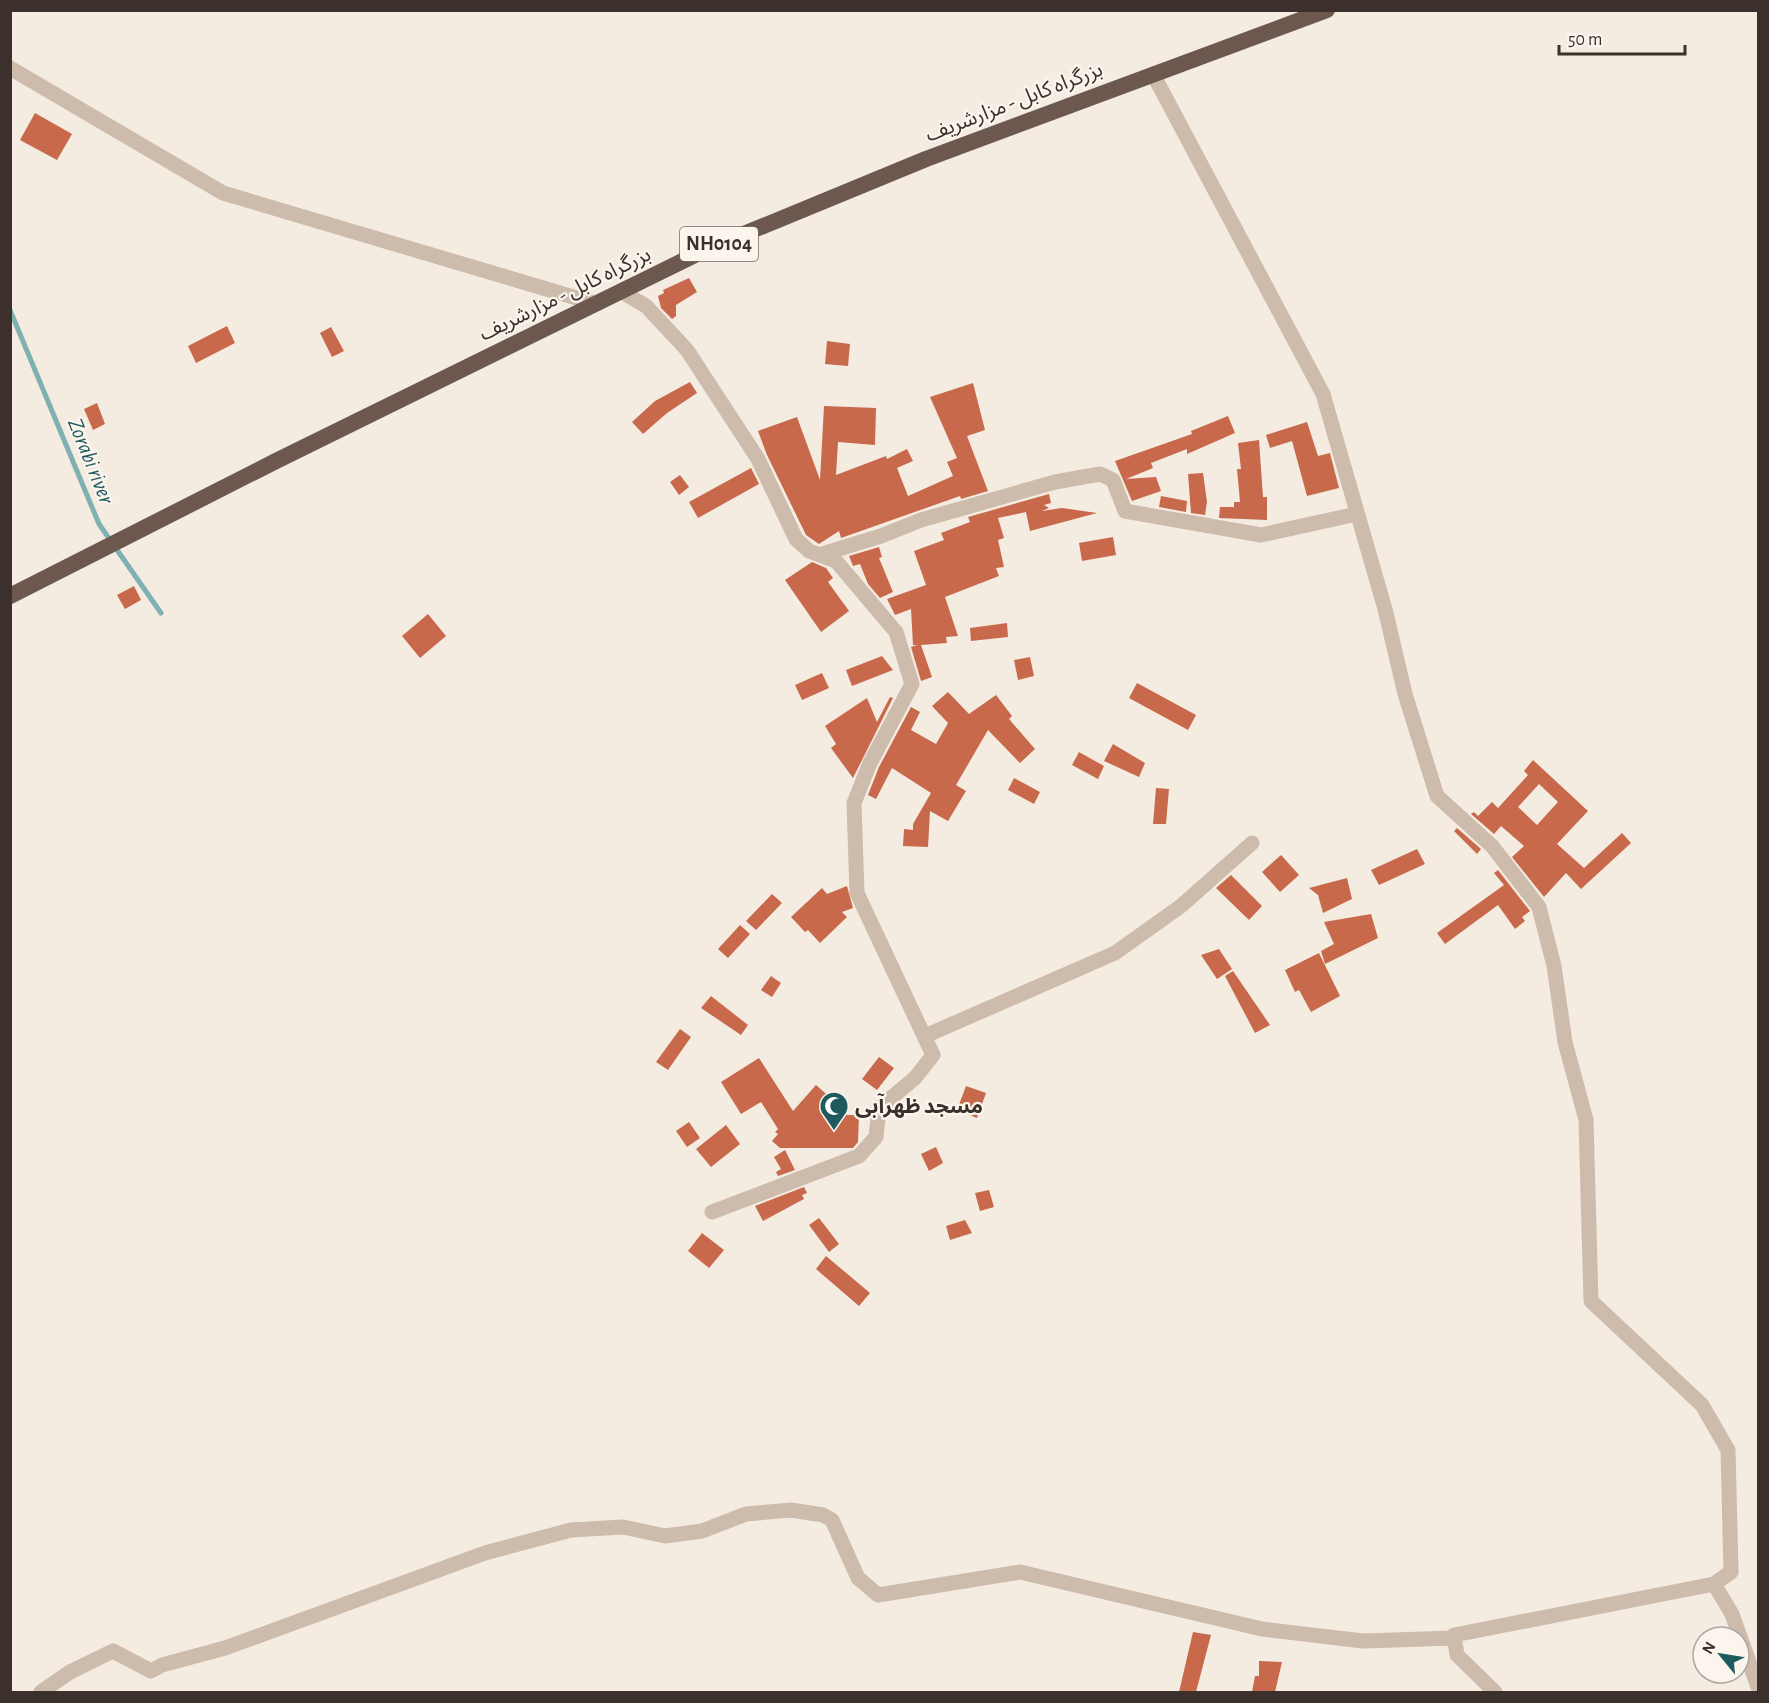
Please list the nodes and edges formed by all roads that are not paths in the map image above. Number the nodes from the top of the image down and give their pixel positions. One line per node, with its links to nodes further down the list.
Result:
1 (1327, 10): 3 (highway, بزرگراه کابل - مزارشریف / NH0104)
2 (10, 68): 5 (street)
3 (1153, 74): 4 (highway, بزرگراه کابل - مزارشریف / NH0104); 6 (street)
4 (621, 292): 5 (highway, بزرگراه کابل - مزارشریف / NH0104); 7 (street)
5 (597, 304): 8 (highway, بزرگراه کابل - مزارشریف / NH0104)
6 (1357, 514): 7 (street); 12 (street)
7 (819, 555): 10 (street)
8 (10, 596)
9 (1252, 843): 10 (street)
10 (925, 1036): 11 (street)
11 (712, 1212)
12 (1714, 1584): 13 (street); 14 (street)
13 (1454, 1638): 15 (street); 16 (street)
14 (1758, 1687)
15 (40, 1692)
16 (1495, 1692)

